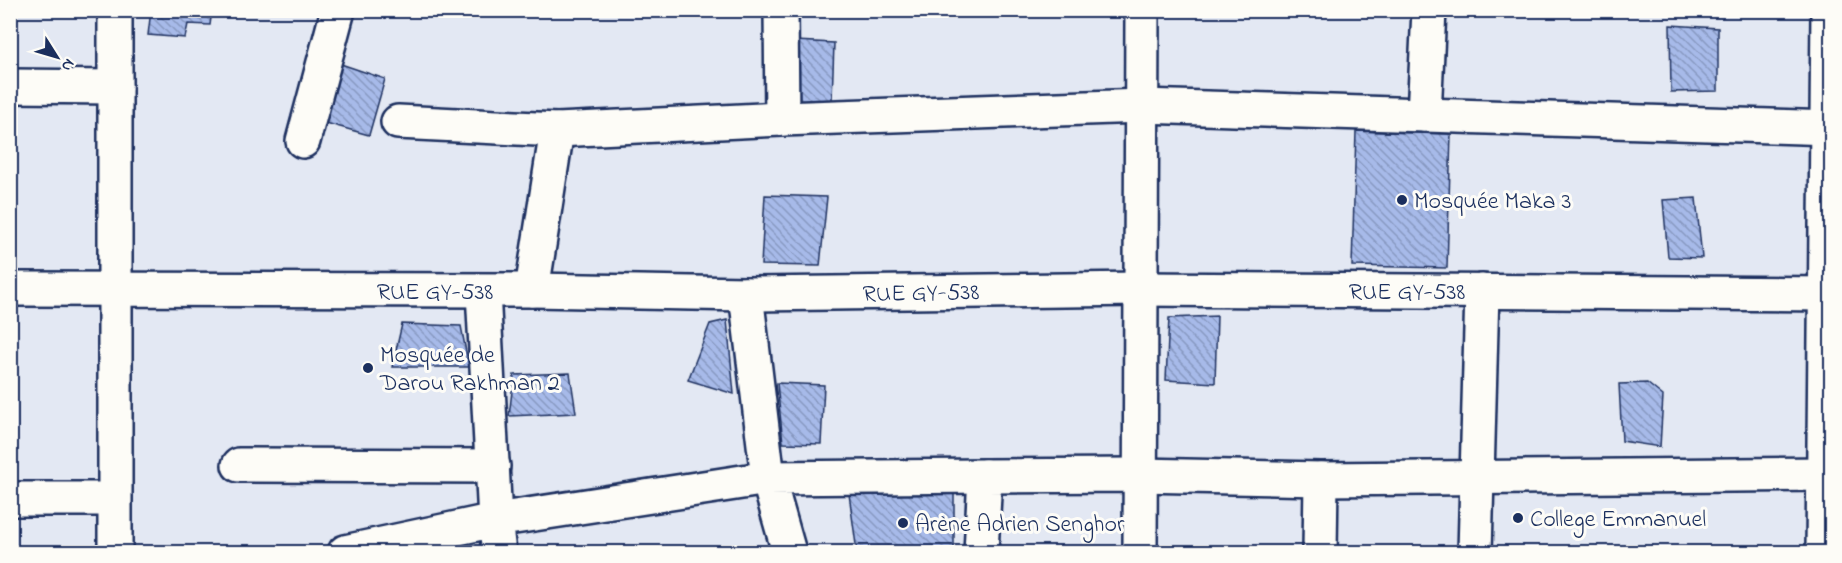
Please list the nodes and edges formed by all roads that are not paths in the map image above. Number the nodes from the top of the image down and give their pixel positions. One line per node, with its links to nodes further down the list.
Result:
1 (115, 10): 8 (street)
2 (338, 10): 15 (street)
3 (781, 10): 11 (street)
4 (1142, 10): 9 (street)
5 (1429, 10): 10 (street)
6 (1828, 10): 13 (street)
7 (10, 86): 8 (street)
8 (115, 87): 18 (street)
9 (1142, 106): 10 (street); 11 (street); 17 (street)
10 (1424, 115): 13 (street)
11 (782, 118): 14 (street)
12 (398, 122): 14 (street)
13 (1829, 128): 23 (street)
14 (557, 130): 19 (street)
15 (303, 141)
16 (10, 289): 18 (street, RUE GY-538)
17 (1141, 289): 21 (street, RUE GY-538); 22 (street, RUE GY-538); 27 (street)
18 (114, 290): 20 (street, RUE GY-538); 33 (street)
19 (532, 290): 20 (street, RUE GY-538); 22 (street, RUE GY-538)
20 (483, 291): 25 (street)
21 (1482, 291): 23 (street, RUE GY-538); 30 (street)
22 (746, 294): 29 (street)
23 (1828, 294): 26 (street)
24 (239, 465): 25 (street)
25 (493, 466): 34 (street)
26 (1827, 474): 30 (street); 43 (street)
27 (1140, 475): 28 (street); 31 (street); 40 (street)
28 (984, 476): 29 (street); 39 (street)
29 (768, 478): 34 (street); 38 (street)
30 (1477, 478): 31 (street); 42 (street)
31 (1322, 479): 41 (street)
32 (10, 499): 33 (street)
33 (114, 499): 35 (street)
34 (495, 520): 36 (street); 37 (street)
35 (114, 552)
36 (345, 552)
37 (499, 552)
38 (789, 552)
39 (981, 552)
40 (1140, 552)
41 (1320, 552)
42 (1475, 552)
43 (1823, 552)

